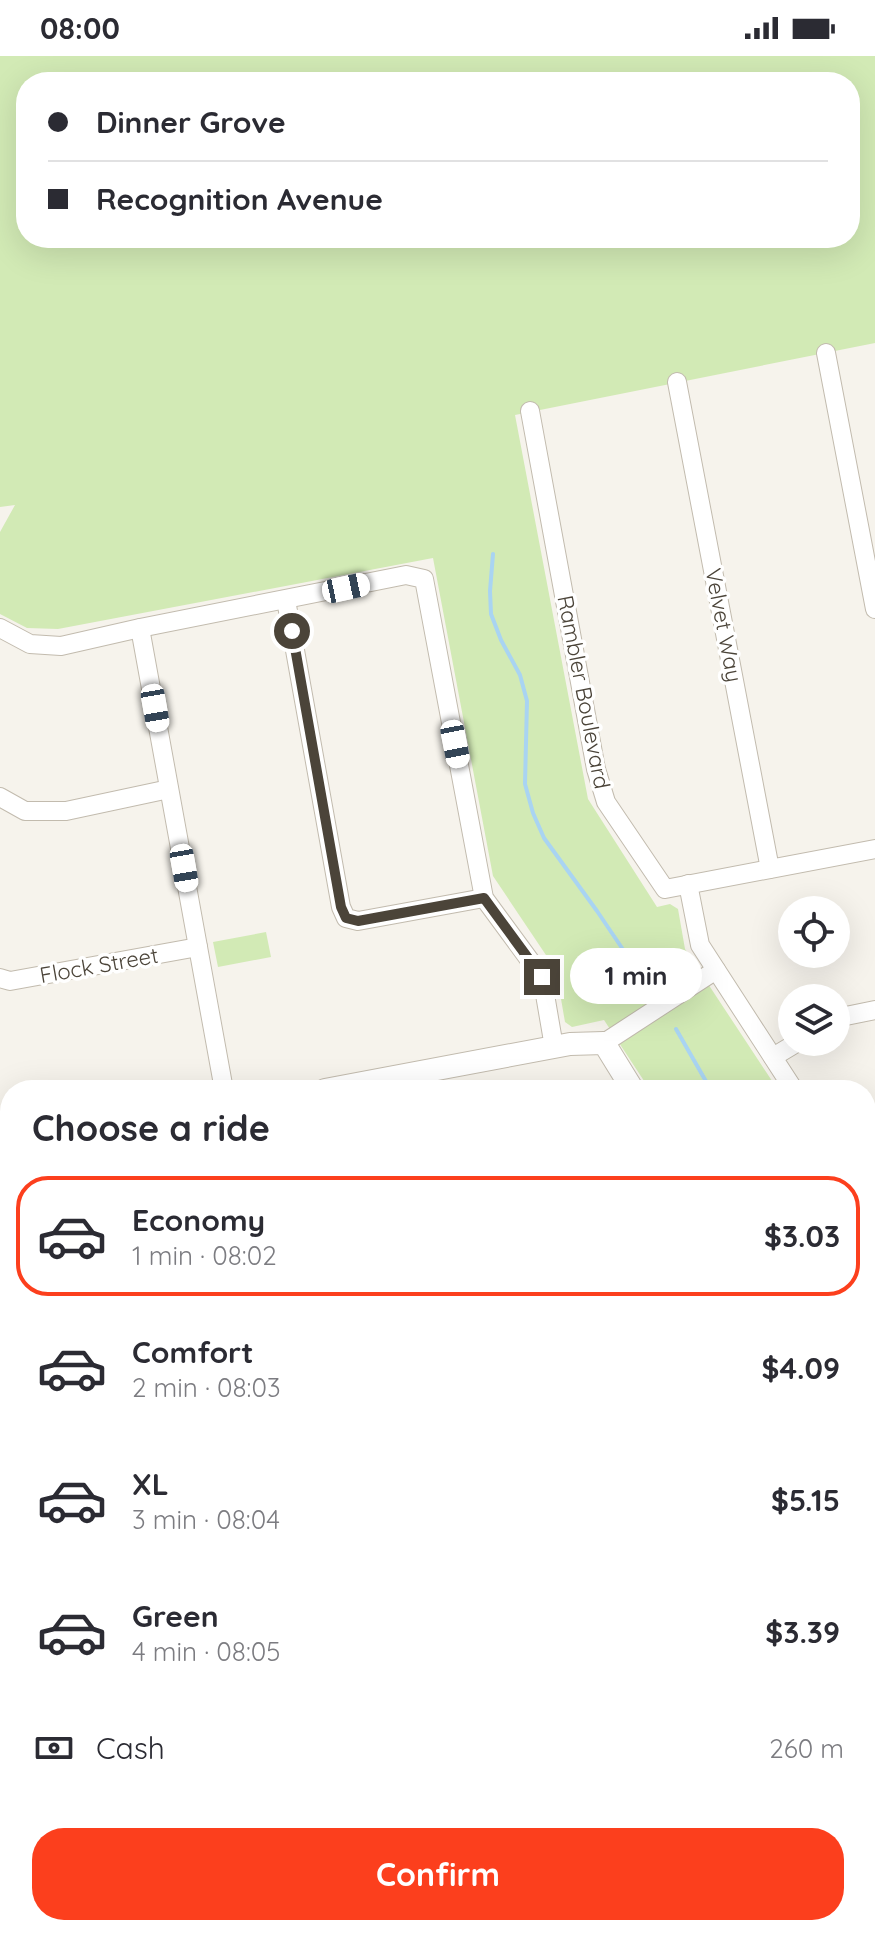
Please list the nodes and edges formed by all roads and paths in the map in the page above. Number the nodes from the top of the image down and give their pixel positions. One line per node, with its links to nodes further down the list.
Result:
1 (826, 353): 5 (street)
2 (677, 382): 11 (street, Velvet Way)
3 (530, 411): 12 (street, Rambler Boulevard)
4 (286, 600): 7 (street); 13 (street); 13 (street)
5 (875, 609)
6 (0, 628): 7 (street)
7 (140, 628): 8 (street)
8 (169, 789): 9 (street); 14 (street)
9 (0, 797)
10 (875, 849): 11 (street, Rambler Boulevard)
11 (770, 869): 12 (street, Rambler Boulevard)
12 (688, 884): 15 (street)
13 (484, 898): 20 (street)
14 (198, 947): 16 (street, Flock Street); 23 (street)
15 (716, 970): 19 (street); 22 (street)
16 (0, 978)
17 (875, 1010): 18 (street)
18 (850, 1015)
19 (604, 1043): 20 (street); 25 (street)
20 (554, 1047): 24 (street)
21 (778, 1054): 22 (street)
22 (773, 1057): 26 (street)
23 (222, 1080)
24 (378, 1080)
25 (627, 1080)
26 (788, 1080)

